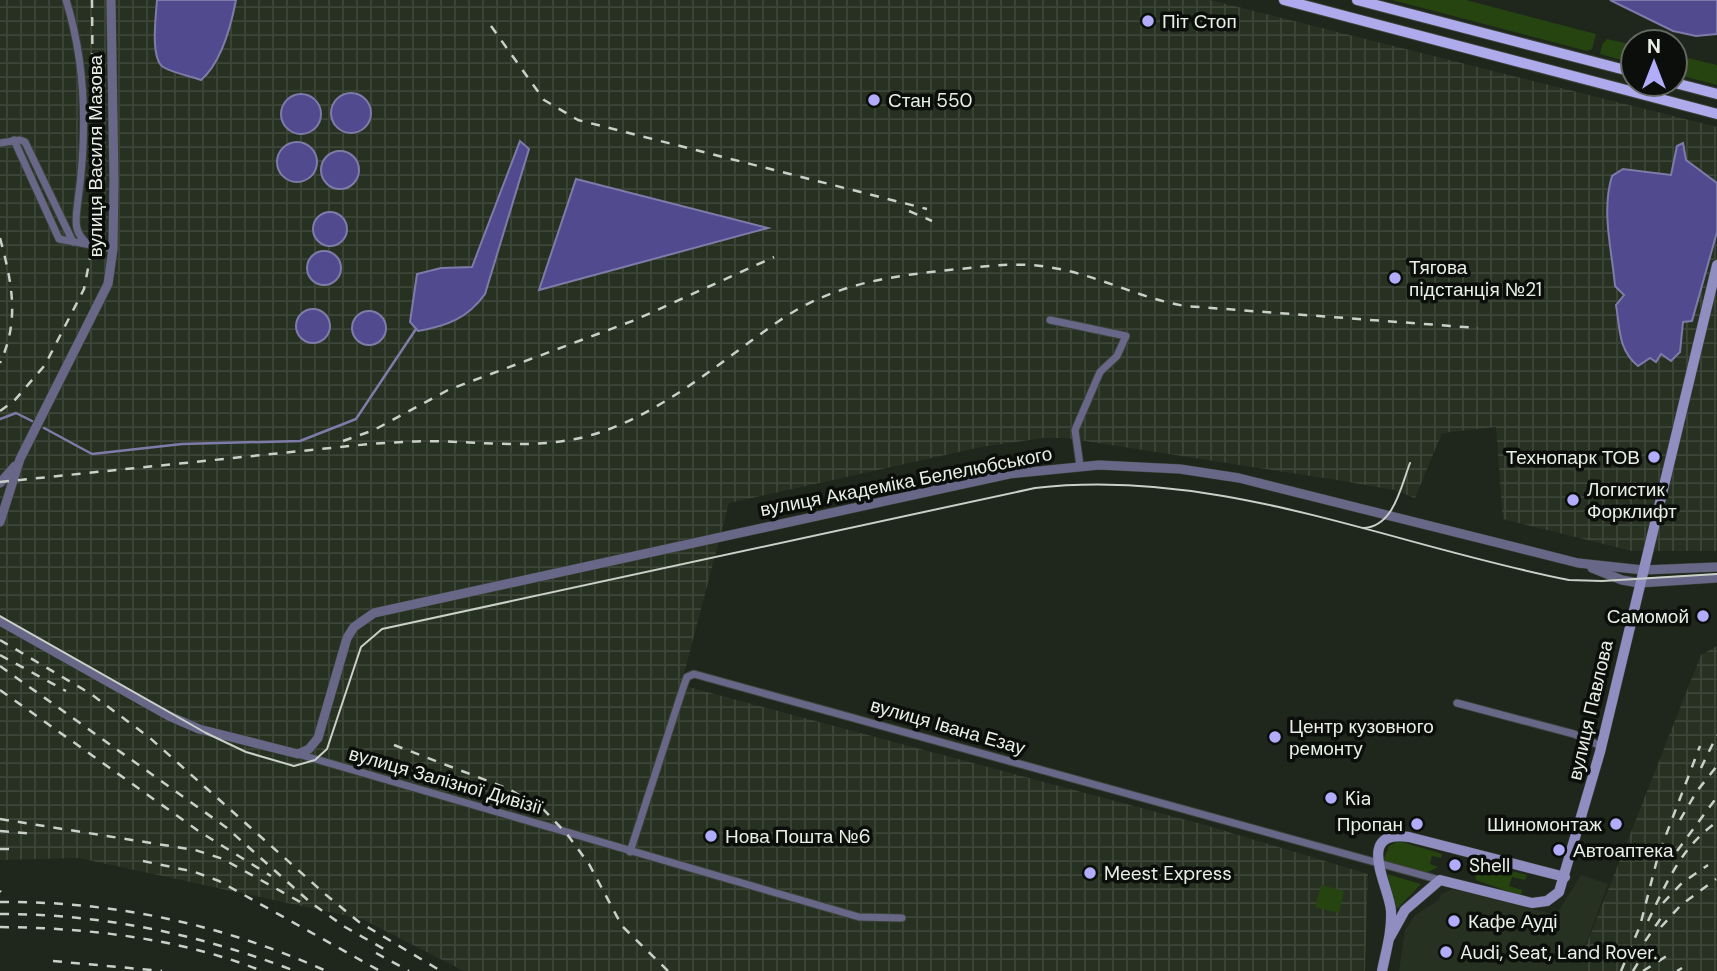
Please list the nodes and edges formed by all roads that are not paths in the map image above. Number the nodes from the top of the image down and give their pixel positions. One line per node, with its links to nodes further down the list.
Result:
1 (66, 0): 10 (street)
2 (111, 0): 11 (street, вулиця Василя Мазова)
3 (1284, 0): 8 (main road)
4 (1357, 0): 5 (main road)
5 (1619, 68)
6 (1689, 87): 7 (main road)
7 (1717, 94)
8 (1717, 114)
9 (0, 143): 10 (street)
10 (88, 244): 11 (street)
11 (113, 249): 14 (street, вулиця Василя Мазова)
12 (1717, 265): 20 (main road, вулиця Павлова)
13 (1050, 320): 15 (street)
14 (20, 459): 16 (street, вулиця Василя Мазова); 17 (street, вулиця Василя Мазова)
15 (1080, 466): 18 (street, вулиця Академіка Белелюбського); 26 (street, вулиця Академіка Белелюбського)
16 (0, 483)
17 (0, 522)
18 (1578, 562): 20 (street, вулиця Академіка Белелюбського); 22 (street, вулиця Академіка Белелюбського)
19 (1717, 567): 20 (street, вулиця Академіка Белелюбського)
20 (1643, 570): 22 (main road, вулиця Павлова)
21 (1717, 578): 22 (street, вулиця Академіка Белелюбського)
22 (1639, 583): 25 (main road, вулиця Павлова)
23 (0, 621): 26 (street, вулиця Залізної Дивізії)
24 (1457, 703): 25 (street)
25 (1601, 746): 29 (main road, вулиця Павлова)
26 (298, 754): 27 (street, вулиця Залізної Дивізії)
27 (630, 852): 28 (street, вулиця Івана Езау); 31 (street, вулиця Залізної Дивізії)
28 (1376, 863): 29 (main road); 30 (street, вулиця Івана Езау); 32 (main road)
29 (1565, 877): 30 (main road, вулиця Івана Езау)
30 (1440, 880): 32 (main road)
31 (902, 918)
32 (1390, 937): 33 (main road)
33 (1382, 971)

